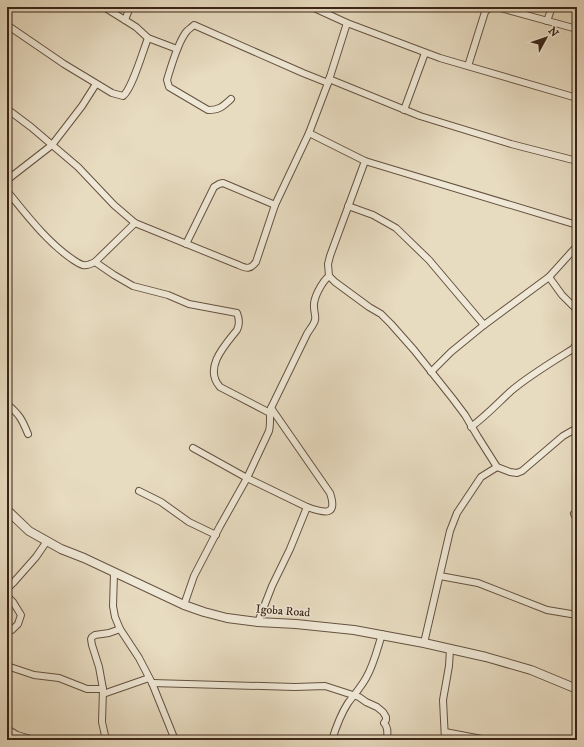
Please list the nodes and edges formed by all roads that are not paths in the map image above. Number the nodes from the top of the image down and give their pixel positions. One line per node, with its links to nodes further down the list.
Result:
1 (104, 7): 8 (street)
2 (130, 7): 8 (street)
3 (493, 7): 7 (street)
4 (497, 7): 9 (street)
5 (552, 7): 9 (street)
6 (316, 8): 10 (street)
7 (484, 10): 16 (street)
8 (125, 20): 13 (street)
9 (548, 21): 12 (street)
10 (347, 24): 15 (street); 17 (street)
11 (7, 26): 18 (street)
12 (577, 29)
13 (148, 38): 14 (street); 18 (street)
14 (177, 49): 17 (street); 20 (street)
15 (425, 53): 16 (street); 22 (street)
16 (468, 66): 19 (street)
17 (329, 81): 22 (street); 23 (street)
18 (96, 84): 24 (street)
19 (577, 98)
20 (231, 99)
21 (7, 109): 24 (street)
22 (404, 110): 26 (street)
23 (309, 133): 25 (street); 29 (street)
24 (52, 145): 27 (street); 31 (street)
25 (365, 161): 30 (street); 32 (street)
26 (577, 161)
27 (7, 180)
28 (7, 191): 35 (street)
29 (275, 205): 33 (street); 33 (street)
30 (348, 206): 36 (street); 39 (street)
31 (135, 223): 33 (street); 35 (street)
32 (577, 225)
33 (186, 244)
34 (577, 246): 37 (street)
35 (95, 262): 43 (street)
36 (329, 276): 41 (street); 43 (street)
37 (549, 277): 38 (street); 39 (street)
38 (577, 310)
39 (484, 325): 41 (street)
40 (577, 343): 44 (street)
41 (431, 372): 44 (street)
42 (7, 404): 46 (street)
43 (271, 410): 49 (street); 51 (street)
44 (472, 427): 48 (street)
45 (577, 428): 48 (street)
46 (28, 434)
47 (194, 448): 49 (street)
48 (497, 467): 56 (street)
49 (247, 478): 51 (street); 53 (street)
50 (139, 490): 53 (street)
51 (307, 507): 61 (street)
52 (7, 510): 54 (street, Igoba Road)
53 (216, 535): 59 (street)
54 (47, 541): 55 (street, Igoba Road); 57 (street)
55 (114, 573): 59 (street, Igoba Road); 62 (street)
56 (440, 576): 60 (street); 65 (street)
57 (7, 589)
58 (7, 596): 63 (street)
59 (184, 605): 61 (street, Igoba Road)
60 (577, 615)
61 (258, 622): 64 (street, Igoba Road)
62 (120, 629): 68 (street); 70 (street)
63 (12, 630)
64 (382, 634): 65 (street, Igoba Road); 71 (street)
65 (424, 643): 66 (street, Igoba Road)
66 (450, 649): 69 (street, Igoba Road); 73 (street)
67 (7, 666): 70 (street)
68 (151, 681): 70 (street); 71 (street); 76 (street)
69 (577, 689)
70 (103, 692): 75 (street)
71 (355, 695): 77 (street); 78 (street)
72 (7, 729): 74 (street)
73 (445, 732): 79 (street); 80 (street)
74 (34, 740)
75 (106, 740)
76 (175, 740)
77 (332, 740)
78 (387, 740)
79 (446, 740)
80 (487, 740)

